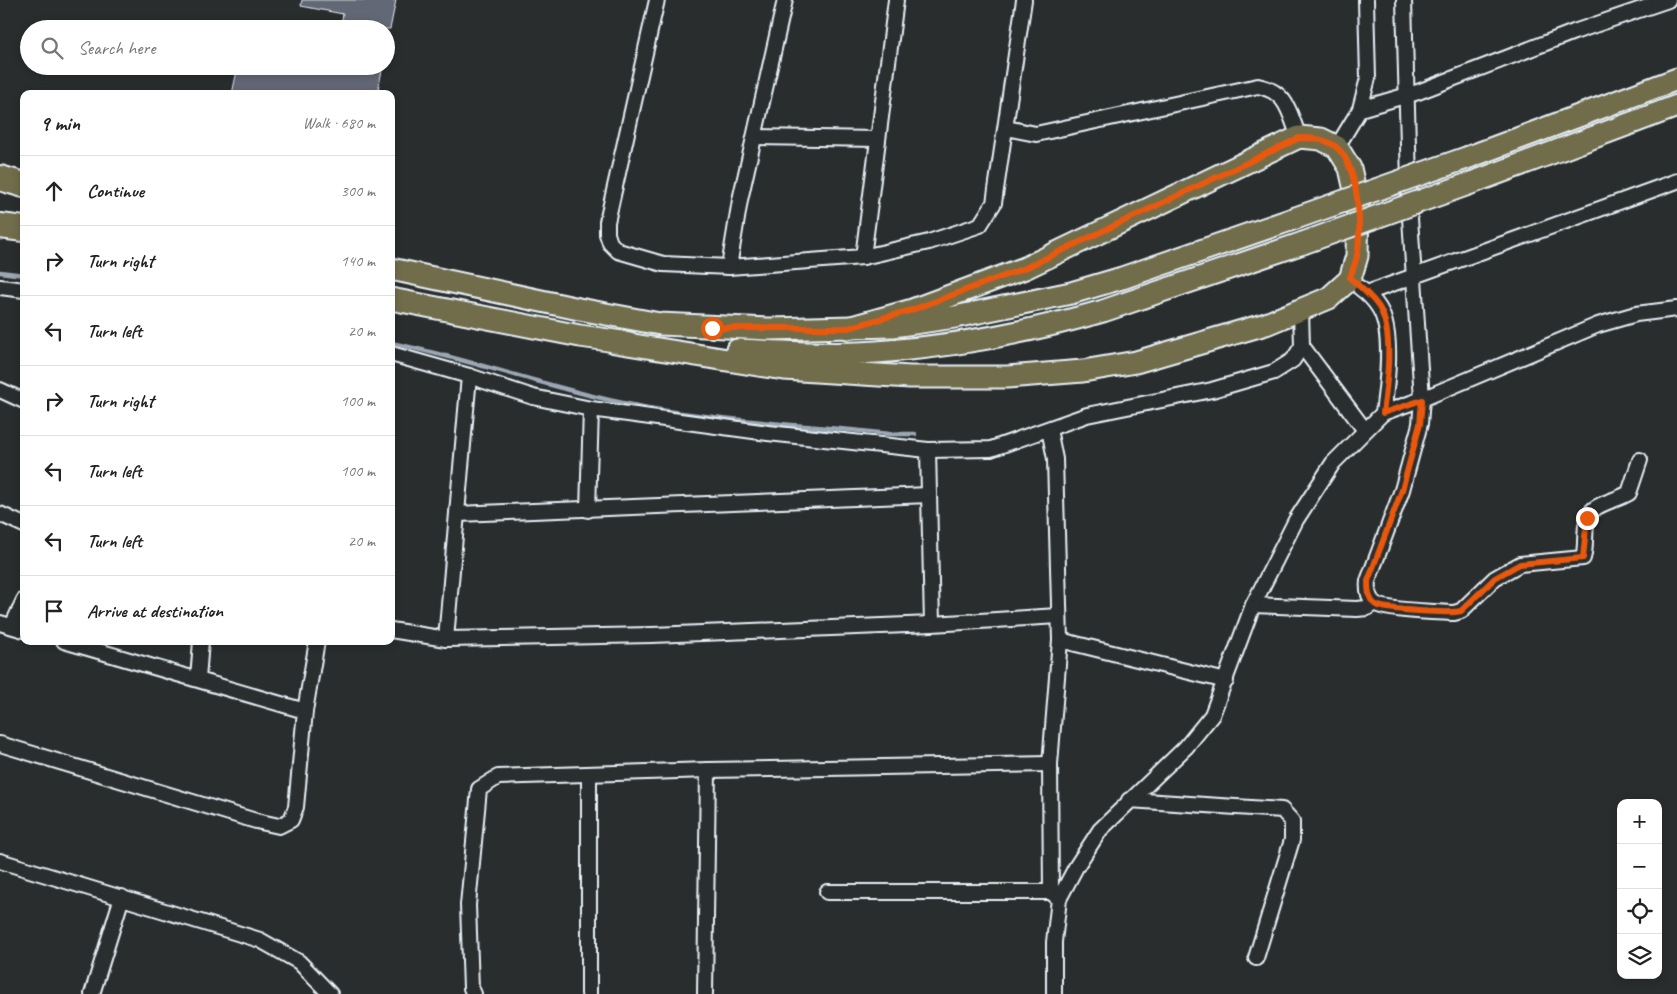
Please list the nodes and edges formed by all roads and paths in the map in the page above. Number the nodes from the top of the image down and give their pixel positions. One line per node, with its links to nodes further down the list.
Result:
1 (657, 0): 27 (street)
2 (785, 0): 13 (street)
3 (896, 0): 15 (street)
4 (1024, 0): 12 (street)
5 (1366, 0): 11 (street)
6 (1404, 0): 9 (street)
7 (1668, 0): 9 (street)
8 (1677, 79): 37 (main road, bridge)
9 (1401, 97): 11 (street); 29 (street)
10 (1677, 106): 38 (main road, bridge)
11 (1360, 109): 16 (street)
12 (1006, 128): 14 (street); 26 (street)
13 (755, 137): 15 (street); 27 (street)
14 (1299, 138): 16 (main road); 37 (main road)
15 (878, 139): 26 (street)
16 (1337, 147): 30 (main road)
17 (0, 178): 19 (highway)
18 (1677, 181): 29 (street)
19 (20, 184)
20 (0, 189): 21 (main road)
21 (20, 193)
22 (0, 217): 23 (main road)
23 (20, 221)
24 (0, 226): 25 (highway)
25 (20, 228)
26 (863, 257): 27 (street)
27 (729, 267)
28 (395, 270): 37 (main road)
29 (1414, 275): 33 (street); 44 (street)
30 (1350, 278): 33 (street); 36 (main road)
31 (0, 288): 32 (street)
32 (20, 290)
33 (1367, 293): 46 (street)
34 (395, 300): 38 (main road)
35 (1677, 308): 44 (street)
36 (1301, 311): 38 (main road); 39 (street)
37 (848, 328)
38 (615, 342)
39 (1302, 346): 47 (street); 48 (street)
40 (395, 355): 41 (street)
41 (469, 376): 45 (street); 54 (street)
42 (0, 390): 43 (street)
43 (20, 399)
44 (1419, 401): 46 (street); 56 (street)
45 (591, 409): 49 (street); 52 (street)
46 (1388, 411): 48 (street)
47 (1049, 429): 49 (street); 59 (street)
48 (1364, 429): 57 (street)
49 (928, 450): 51 (street)
50 (1640, 460): 56 (street)
51 (929, 495): 52 (street); 60 (street)
52 (588, 510): 54 (street)
53 (0, 514): 55 (street)
54 (457, 514): 63 (street)
55 (20, 523)
56 (1374, 603): 57 (street)
57 (1253, 605): 69 (street)
58 (20, 609): 61 (street)
59 (1058, 616): 60 (street); 64 (street)
60 (932, 624): 63 (street)
61 (12, 626)
62 (395, 631): 63 (street)
63 (446, 639)
64 (1060, 640): 69 (street); 72 (street)
65 (78, 645): 68 (street)
66 (201, 645): 68 (street)
67 (316, 645): 70 (street)
68 (198, 679): 70 (street)
69 (1226, 680): 75 (street)
70 (305, 711): 71 (street)
71 (0, 744)
72 (1050, 764): 73 (street); 78 (street)
73 (708, 770): 74 (street); 85 (street)
74 (589, 774): 83 (street); 84 (street)
75 (1129, 800): 78 (street); 80 (street)
76 (0, 861): 79 (street)
77 (828, 892): 78 (street)
78 (1055, 895): 86 (street)
79 (122, 897): 81 (street); 82 (street)
80 (1256, 958)
81 (92, 994)
82 (330, 994)
83 (474, 994)
84 (589, 994)
85 (705, 994)
86 (1054, 994)

